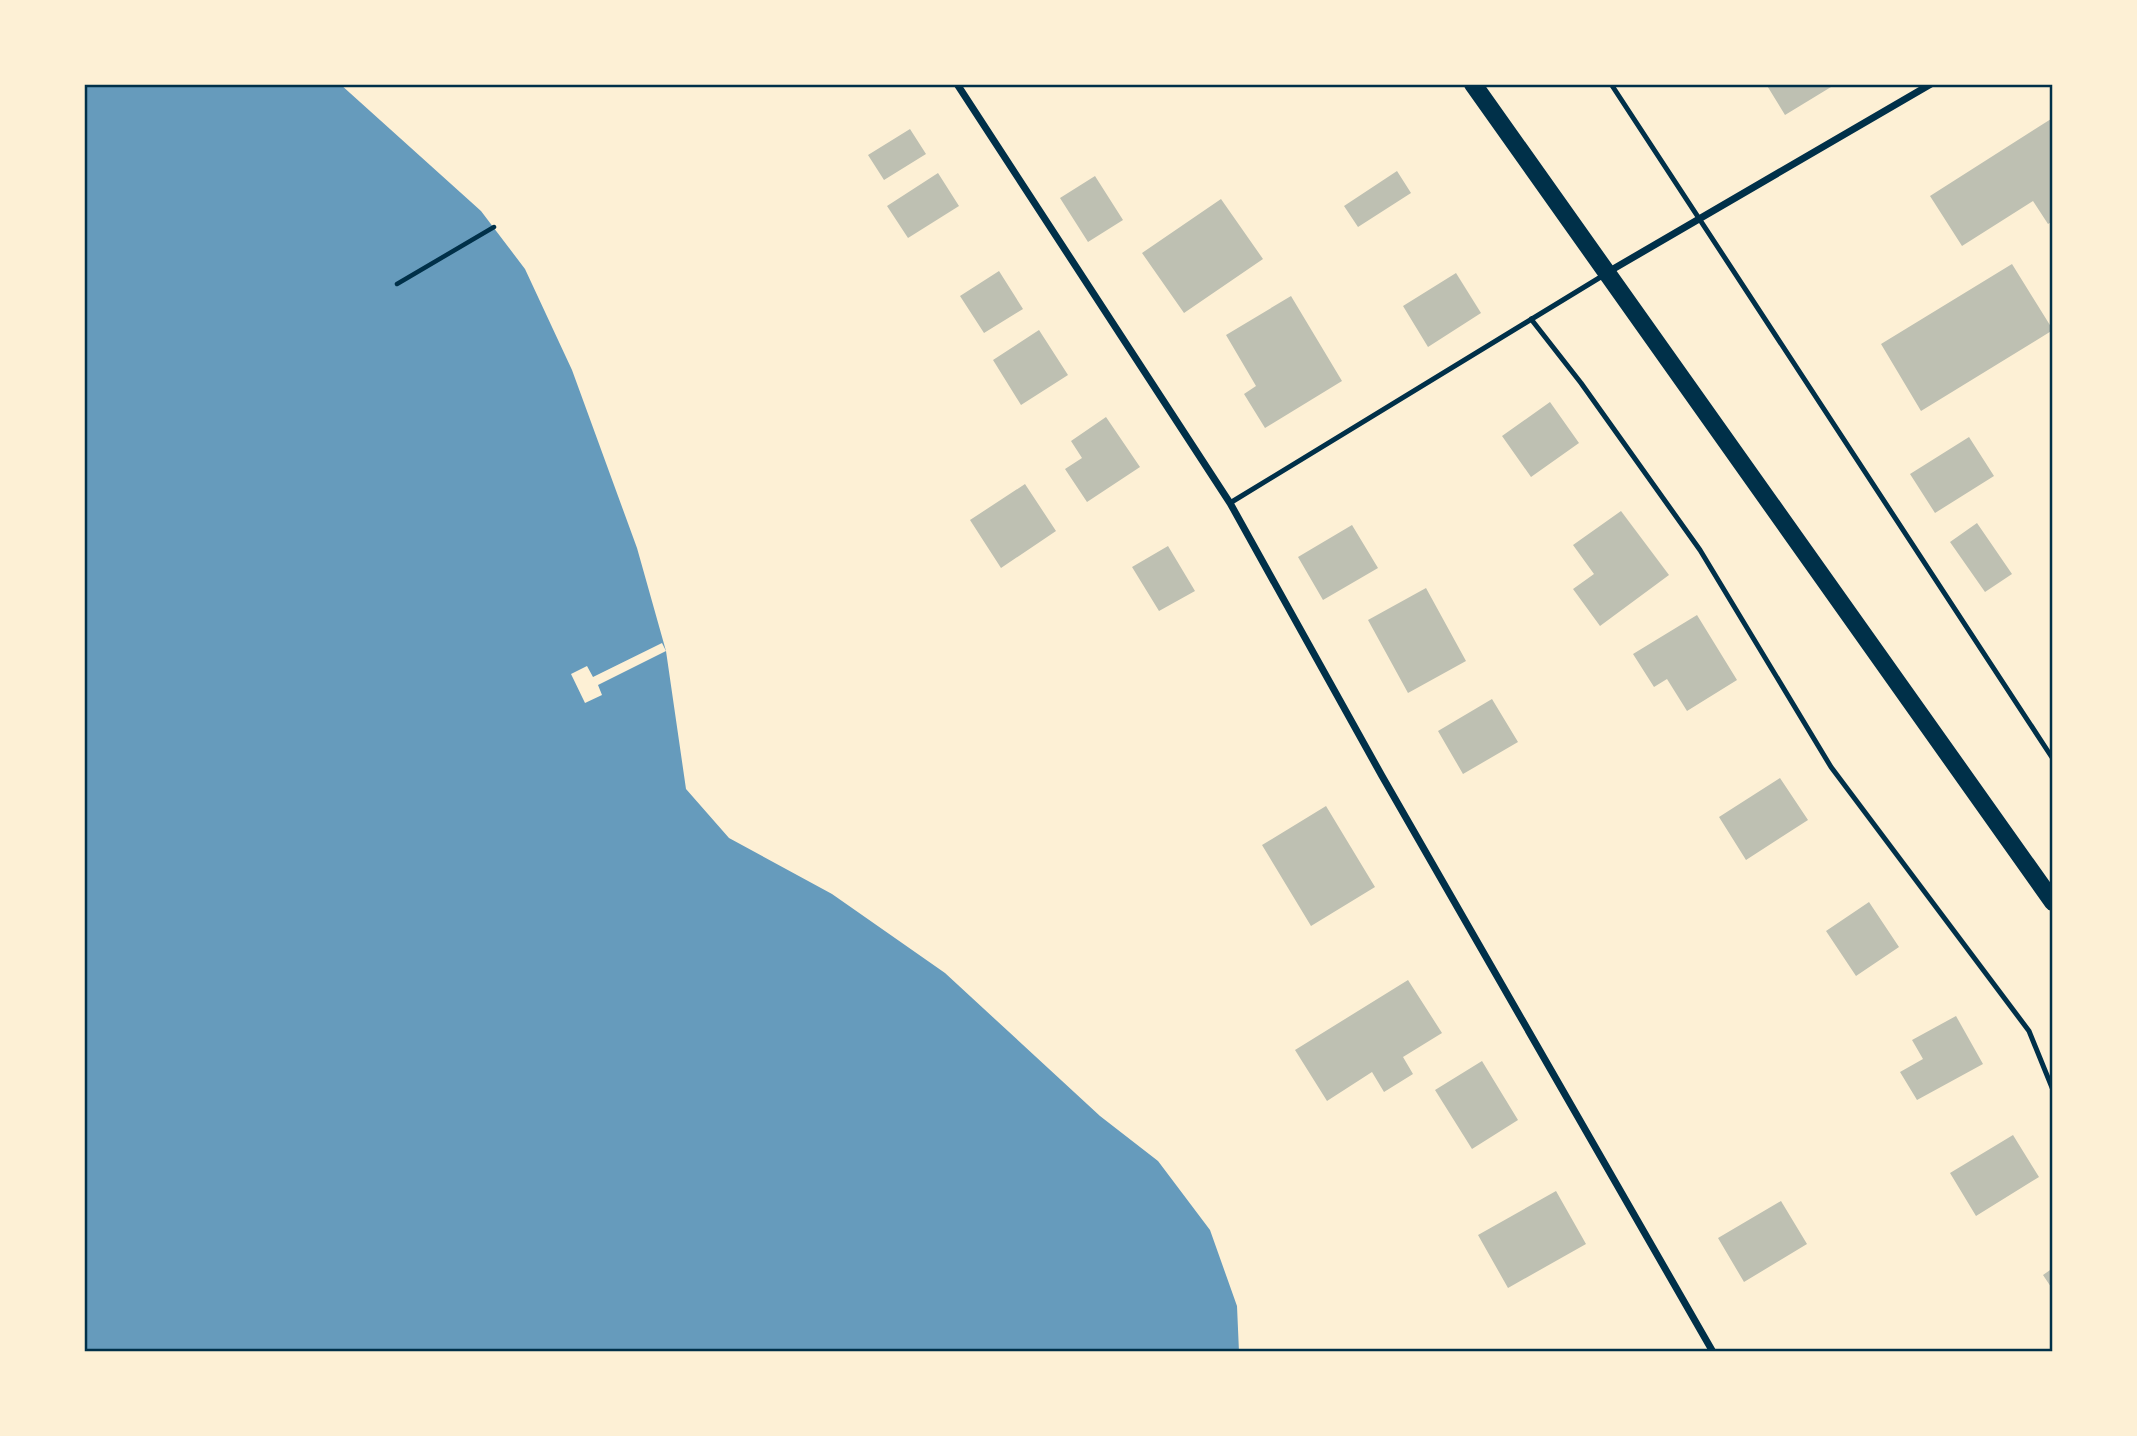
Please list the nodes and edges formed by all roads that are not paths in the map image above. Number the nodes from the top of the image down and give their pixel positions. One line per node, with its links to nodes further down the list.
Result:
1 (957, 84): 8 (street)
2 (1473, 84): 6 (main road)
3 (1611, 84): 5 (lane)
4 (1931, 84): 5 (street)
5 (1700, 218): 6 (street); 9 (lane)
6 (1607, 273): 7 (lane); 10 (main road)
7 (1531, 319): 8 (lane); 11 (lane)
8 (1230, 503): 12 (street)
9 (2053, 759)
10 (2053, 902)
11 (2053, 1090)
12 (1713, 1352)

